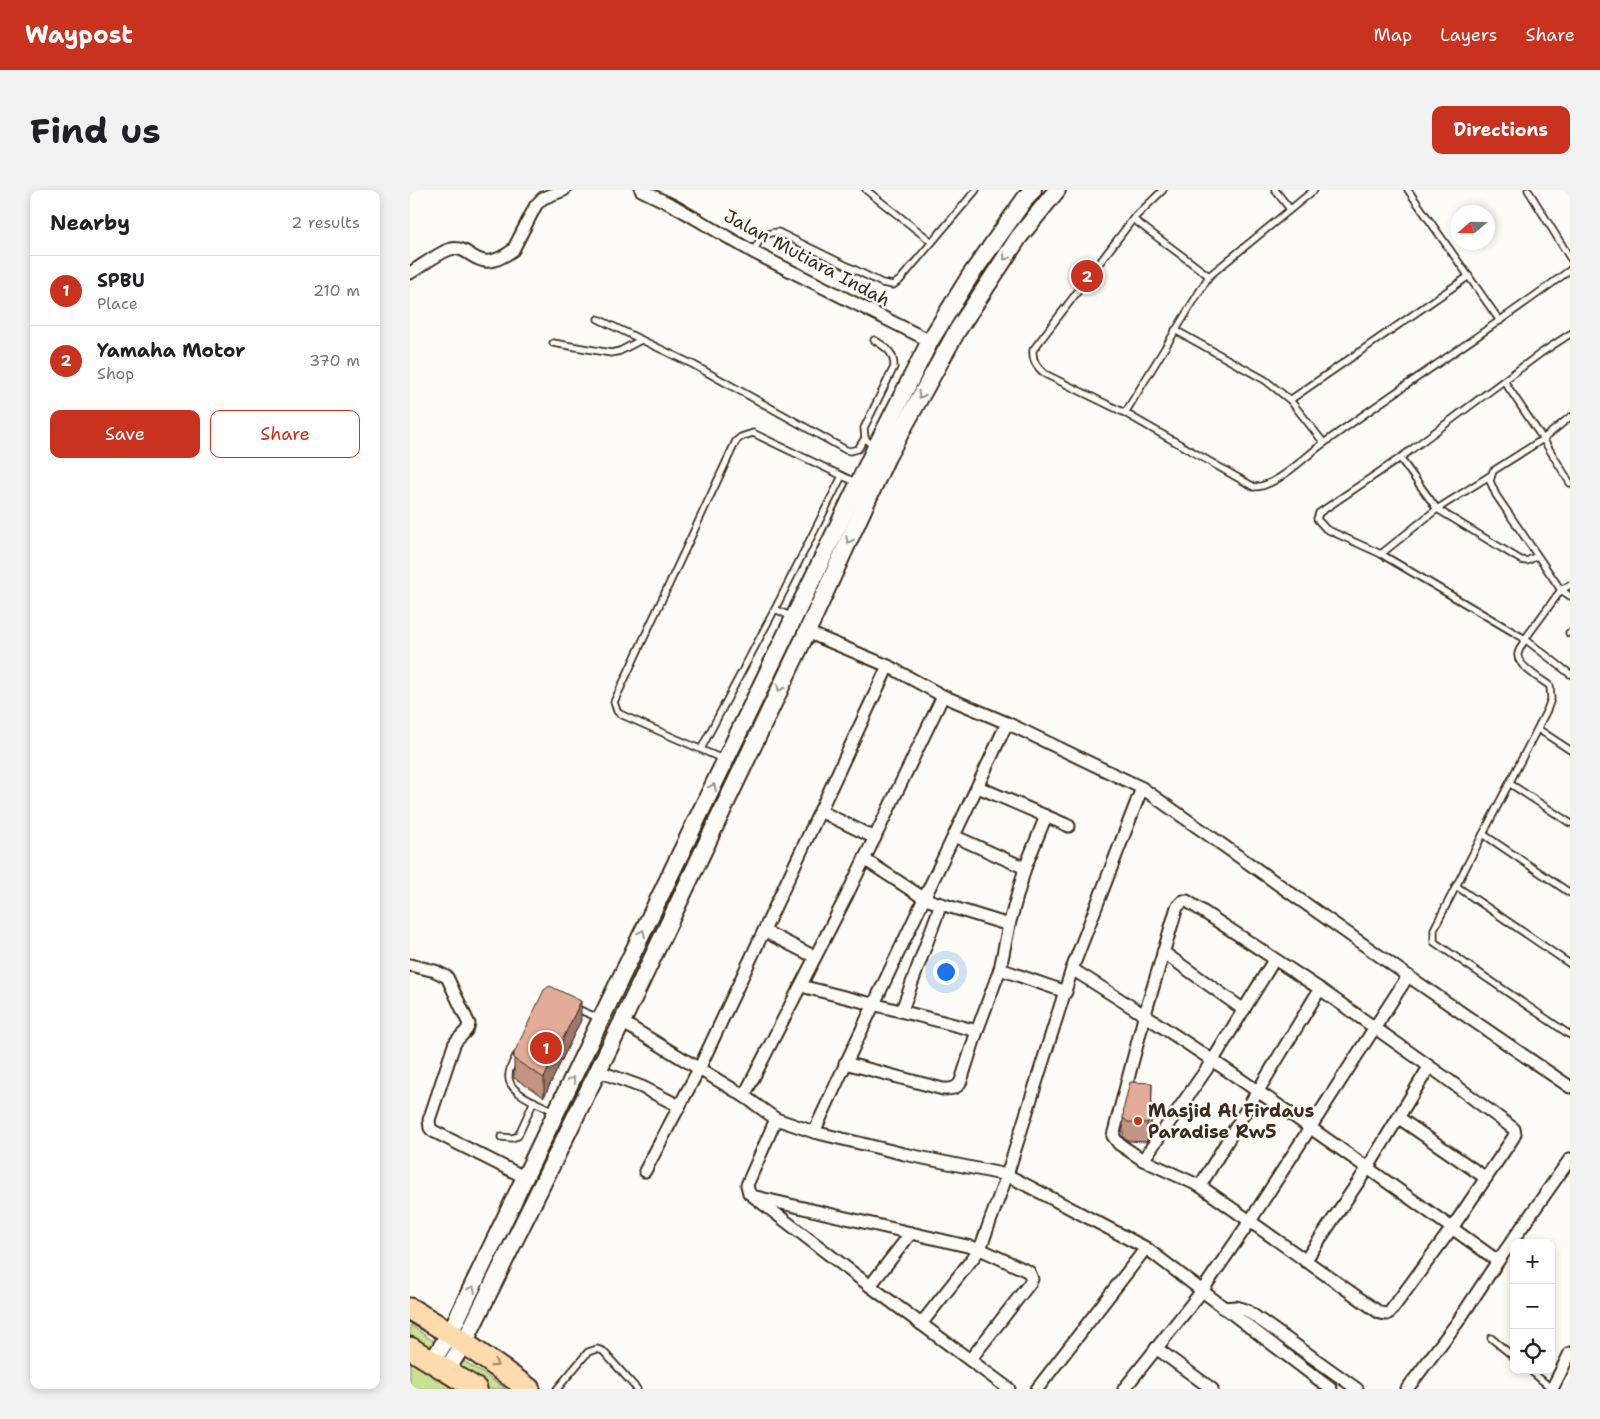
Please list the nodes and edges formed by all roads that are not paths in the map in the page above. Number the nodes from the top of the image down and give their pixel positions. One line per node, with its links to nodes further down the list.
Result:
1 (564, 190): 20 (street)
2 (641, 190): 17 (street, Jalan Mutiara Indah)
3 (866, 190): 16 (lane)
4 (976, 190): 16 (lane)
5 (1057, 190): 15 (main road)
6 (1163, 190): 13 (lane)
7 (1276, 190): 12 (lane)
8 (1314, 190): 12 (lane)
9 (1408, 190): 22 (lane)
10 (1528, 190): 18 (lane)
11 (1027, 192): 14 (main road)
12 (1290, 209): 21 (lane)
13 (1133, 219): 21 (lane); 33 (lane)
14 (1005, 227): 15 (main road); 29 (main road)
15 (1019, 237): 37 (main road, one-way to 37)
16 (932, 242): 17 (lane)
17 (753, 252): 29 (street, Jalan Mutiara Indah)
18 (1570, 258)
19 (1570, 270): 24 (lane)
20 (410, 273)
21 (1209, 276): 25 (lane)
22 (1468, 276): 24 (lane); 32 (lane)
23 (598, 319): 27 (lane)
24 (1500, 321): 36 (lane)
25 (1175, 330): 32 (lane); 33 (lane)
26 (1570, 334): 31 (lane)
27 (641, 340): 30 (lane); 37 (lane)
28 (874, 340): 37 (lane)
29 (930, 342): 37 (main road)
30 (553, 343)
31 (1504, 381): 35 (lane); 38 (lane)
32 (1290, 400): 36 (lane)
33 (1125, 413): 36 (lane)
34 (1570, 417): 35 (lane)
35 (1543, 439): 39 (lane); 41 (lane)
36 (1324, 443)
37 (876, 448): 42 (main road); 51 (main road, one-way to 51)
38 (1400, 458): 43 (lane); 44 (lane)
39 (1491, 475): 43 (lane); 45 (lane)
40 (842, 476): 42 (lane); 49 (lane); 58 (lane)
41 (1570, 483)
42 (859, 484): 50 (main road)
43 (1437, 509): 44 (lane); 45 (lane)
44 (1381, 554): 52 (lane)
45 (1537, 556): 47 (lane)
46 (1570, 585): 47 (lane)
47 (1561, 590): 48 (lane); 52 (lane)
48 (1570, 596)
49 (775, 609): 50 (lane); 58 (lane)
50 (794, 618): 60 (main road)
51 (807, 632): 53 (street); 96 (main road, one-way to 96)
52 (1525, 639): 54 (lane); 57 (lane)
53 (888, 666): 55 (street); 64 (street)
54 (1570, 674)
55 (943, 696): 56 (street); 70 (street)
56 (1007, 723): 62 (street); 63 (street)
57 (1538, 729): 59 (lane); 61 (lane)
58 (701, 749): 60 (lane)
59 (1570, 750)
60 (726, 761): 95 (main road, one-way to 60)
61 (1510, 783): 66 (lane); 68 (lane)
62 (978, 787): 65 (street); 69 (street)
63 (1142, 788): 85 (street); 86 (street)
64 (820, 811): 70 (street); 78 (street)
65 (1046, 816): 67 (street); 72 (street)
66 (1570, 823)
67 (1069, 826)
68 (1483, 834): 73 (lane); 74 (lane)
69 (954, 836): 72 (street); 75 (street)
70 (874, 838): 71 (street)
71 (864, 859): 75 (street); 80 (street)
72 (1025, 868): 77 (street)
73 (1456, 886): 82 (lane); 99 (lane)
74 (1570, 893)
75 (924, 899): 76 (street); 90 (street)
76 (941, 904): 77 (street); 92 (street)
77 (1009, 925): 84 (street)
78 (764, 931): 80 (street); 104 (street)
79 (1163, 952): 81 (street); 93 (street); 94 (street)
80 (815, 957): 87 (street)
81 (1274, 960): 88 (street); 93 (street)
82 (1570, 964)
83 (410, 965): 124 (street)
84 (1000, 969): 89 (street); 98 (street)
85 (1072, 969): 89 (street); 94 (street)
86 (1408, 976): 97 (street); 106 (street)
87 (801, 986): 90 (street); 108 (street)
88 (1320, 989): 97 (street); 107 (street)
89 (1066, 992): 123 (street)
90 (872, 1004): 92 (street); 102 (street)
91 (570, 1006): 95 (lane)
92 (902, 1010): 98 (street)
93 (1244, 1010): 101 (street)
94 (1145, 1014): 101 (street); 120 (street)
95 (601, 1019): 111 (main road, one-way to 95)
96 (622, 1022): 104 (street); 105 (main road)
97 (1373, 1027): 103 (street); 114 (street)
98 (977, 1031): 102 (street)
99 (1570, 1035)
100 (521, 1047): 109 (lane)
101 (1213, 1060): 107 (street); 120 (street)
102 (845, 1063): 115 (street)
103 (1429, 1067): 112 (street); 125 (street)
104 (699, 1069): 108 (street); 110 (street)
105 (598, 1071): 110 (street); 118 (main road)
106 (1570, 1086)
107 (1258, 1092): 114 (street); 126 (street)
108 (744, 1096): 113 (street)
109 (534, 1101): 111 (lane); 116 (lane)
110 (679, 1106): 122 (street)
111 (557, 1113): 117 (main road)
112 (1398, 1118): 121 (street); 125 (street)
113 (776, 1120): 115 (street); 127 (street)
114 (1310, 1127): 121 (street); 128 (street)
115 (814, 1132): 123 (street)
116 (501, 1137)
117 (542, 1144): 118 (main road); 124 (main road)
118 (559, 1151): 140 (main road)
119 (1570, 1159): 133 (street)
120 (1143, 1160): 126 (street)
121 (1367, 1169): 129 (street); 134 (street)
122 (645, 1171)
123 (1007, 1175): 131 (street); 132 (street)
124 (526, 1178): 140 (main road, one-way to 124)
125 (1486, 1178): 129 (street)
126 (1200, 1186): 128 (street)
127 (752, 1196): 130 (street); 135 (street)
128 (1250, 1221): 134 (street); 136 (street)
129 (1452, 1228): 133 (street); 134 (street)
130 (911, 1233): 132 (street); 135 (street)
131 (1146, 1248): 136 (street); 154 (street)
132 (980, 1249): 139 (street); 146 (street)
133 (1498, 1260): 159 (street)
134 (1305, 1261)
135 (870, 1286): 139 (street)
136 (1202, 1291): 137 (street); 143 (street)
137 (1223, 1308): 157 (street); 158 (street)
138 (410, 1309): 140 (highway)
139 (921, 1324): 146 (street)
140 (457, 1338): 147 (main road); 150 (highway, one-way to 150)
141 (1491, 1338): 145 (lane)
142 (410, 1348): 147 (highway)
143 (1156, 1348): 155 (street); 156 (street)
144 (1570, 1353): 160 (street)
145 (1510, 1354)
146 (970, 1360): 153 (street)
147 (439, 1367): 149 (highway)
148 (1535, 1374): 160 (lane)
149 (476, 1389)
150 (530, 1389)
151 (557, 1389): 152 (lane)
152 (637, 1389)
153 (1009, 1389)
154 (1037, 1389)
155 (1124, 1389)
156 (1212, 1389)
157 (1330, 1389)
158 (1357, 1389)
159 (1407, 1389)
160 (1552, 1389)

